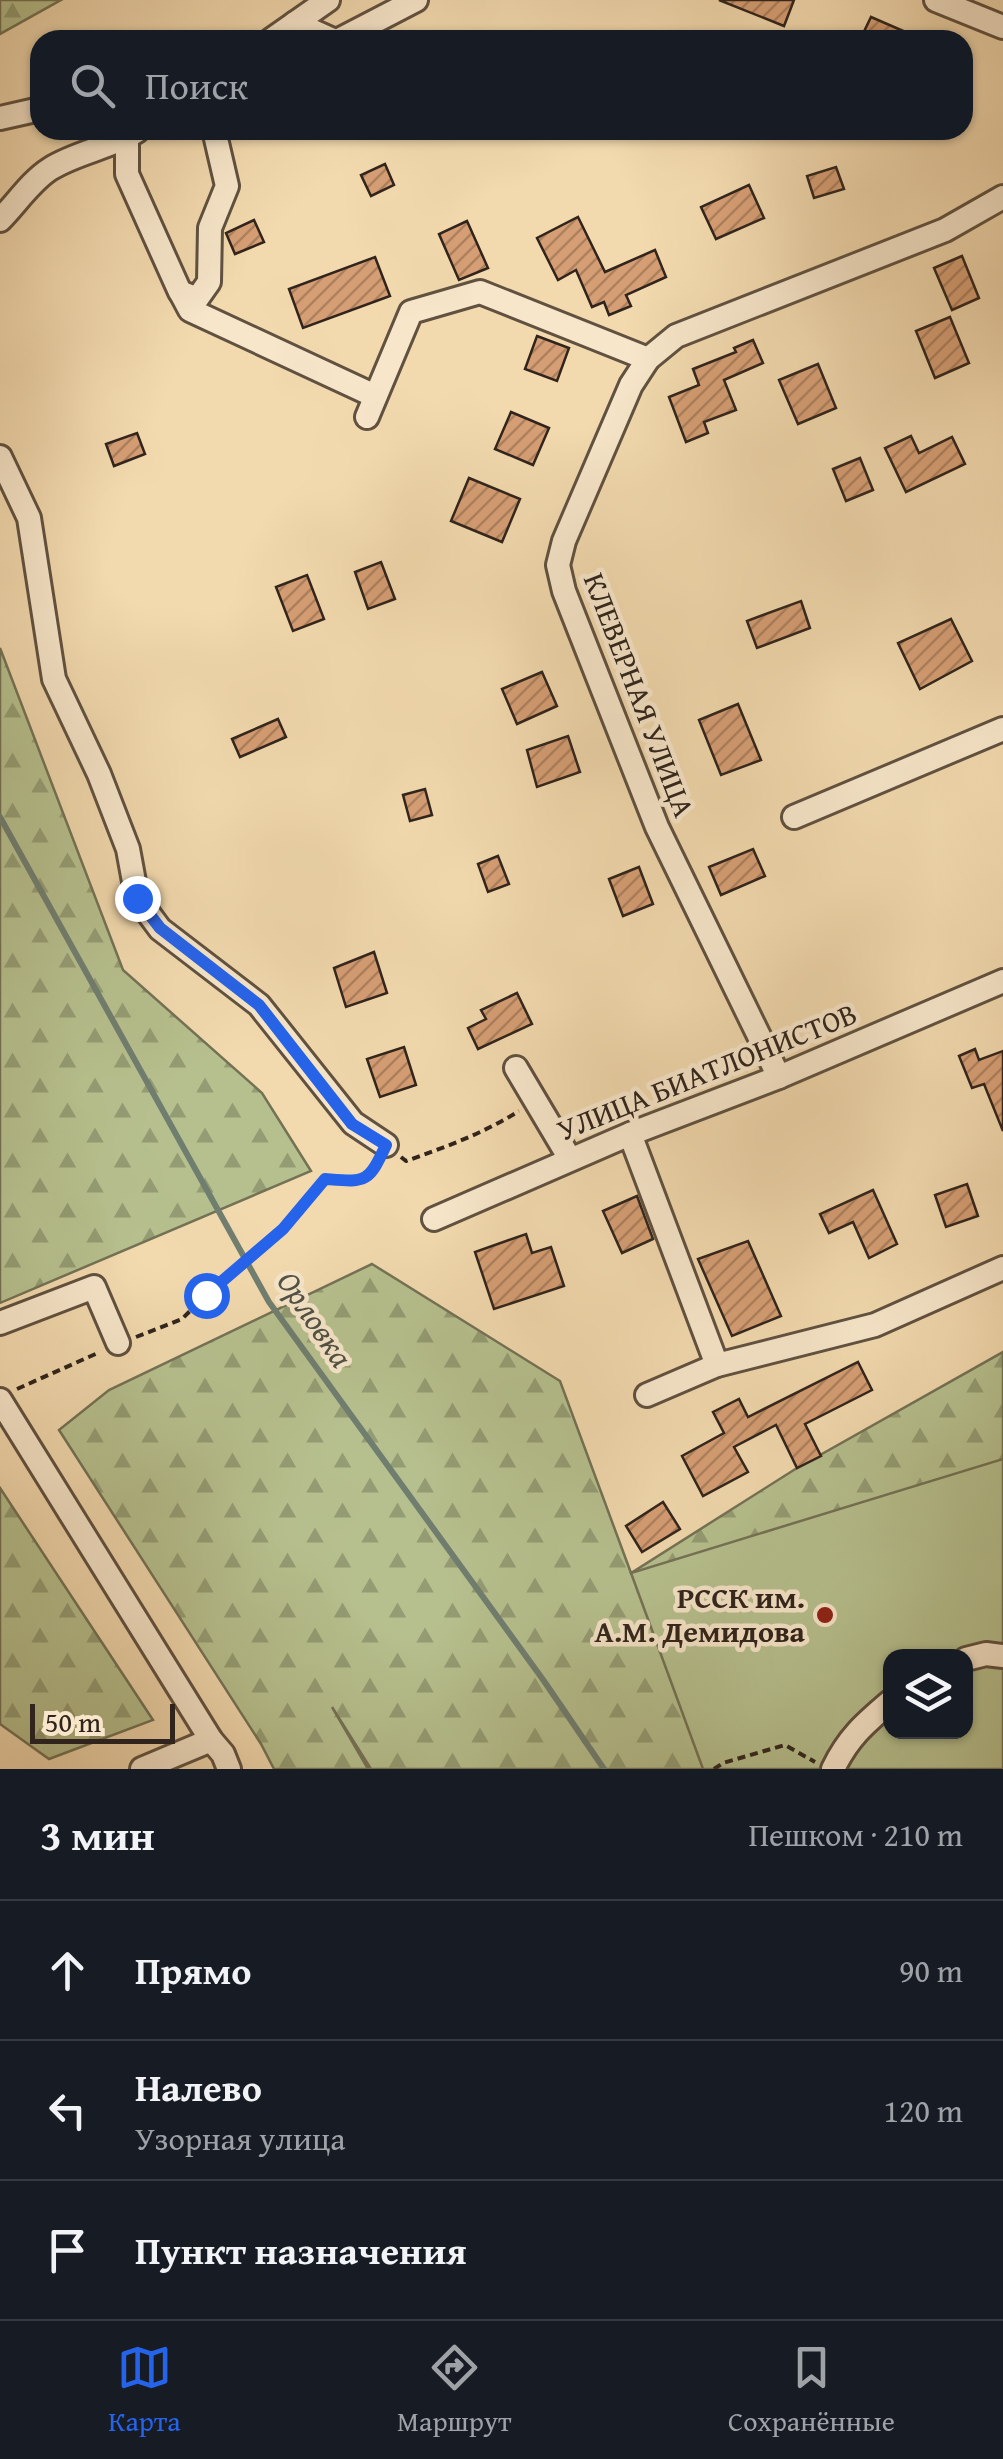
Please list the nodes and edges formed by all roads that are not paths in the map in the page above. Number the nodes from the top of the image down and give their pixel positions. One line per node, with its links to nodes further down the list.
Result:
1 (328, 0): 4 (street)
2 (416, 0): 8 (street)
3 (936, 0): 5 (street)
4 (295, 24): 6 (street); 7 (street)
5 (1003, 26)
6 (286, 30)
7 (310, 30)
8 (356, 30)
9 (30, 111): 10 (street)
10 (0, 118)
11 (117, 140): 15 (street)
12 (132, 140): 16 (street)
13 (216, 140): 16 (street)
14 (1003, 197): 17 (street, КЛЕВЕРНАЯ УЛИЦА)
15 (0, 220)
16 (180, 292): 17 (street)
17 (648, 359): 23 (street, КЛЕВЕРНАЯ УЛИЦА)
18 (0, 457): 25 (street)
19 (1003, 729): 20 (street)
20 (794, 816)
21 (1003, 982): 23 (street, УЛИЦА БИАТЛОНИСТОВ)
22 (516, 1068): 26 (street)
23 (779, 1078): 24 (street, УЛИЦА БИАТЛОНИСТОВ)
24 (630, 1134): 26 (street, УЛИЦА БИАТЛОНИСТОВ); 31 (street)
25 (386, 1145)
26 (570, 1159): 27 (street, УЛИЦА БИАТЛОНИСТОВ)
27 (434, 1219)
28 (1003, 1268): 31 (street)
29 (0, 1322): 30 (street)
30 (118, 1343)
31 (716, 1365): 33 (street)
32 (8, 1395): 37 (street)
33 (648, 1395)
34 (1003, 1656): 35 (street)
35 (973, 1657)
36 (883, 1708): 40 (street)
37 (211, 1740): 38 (street); 39 (street)
38 (142, 1769)
39 (229, 1769)
40 (830, 1769)

